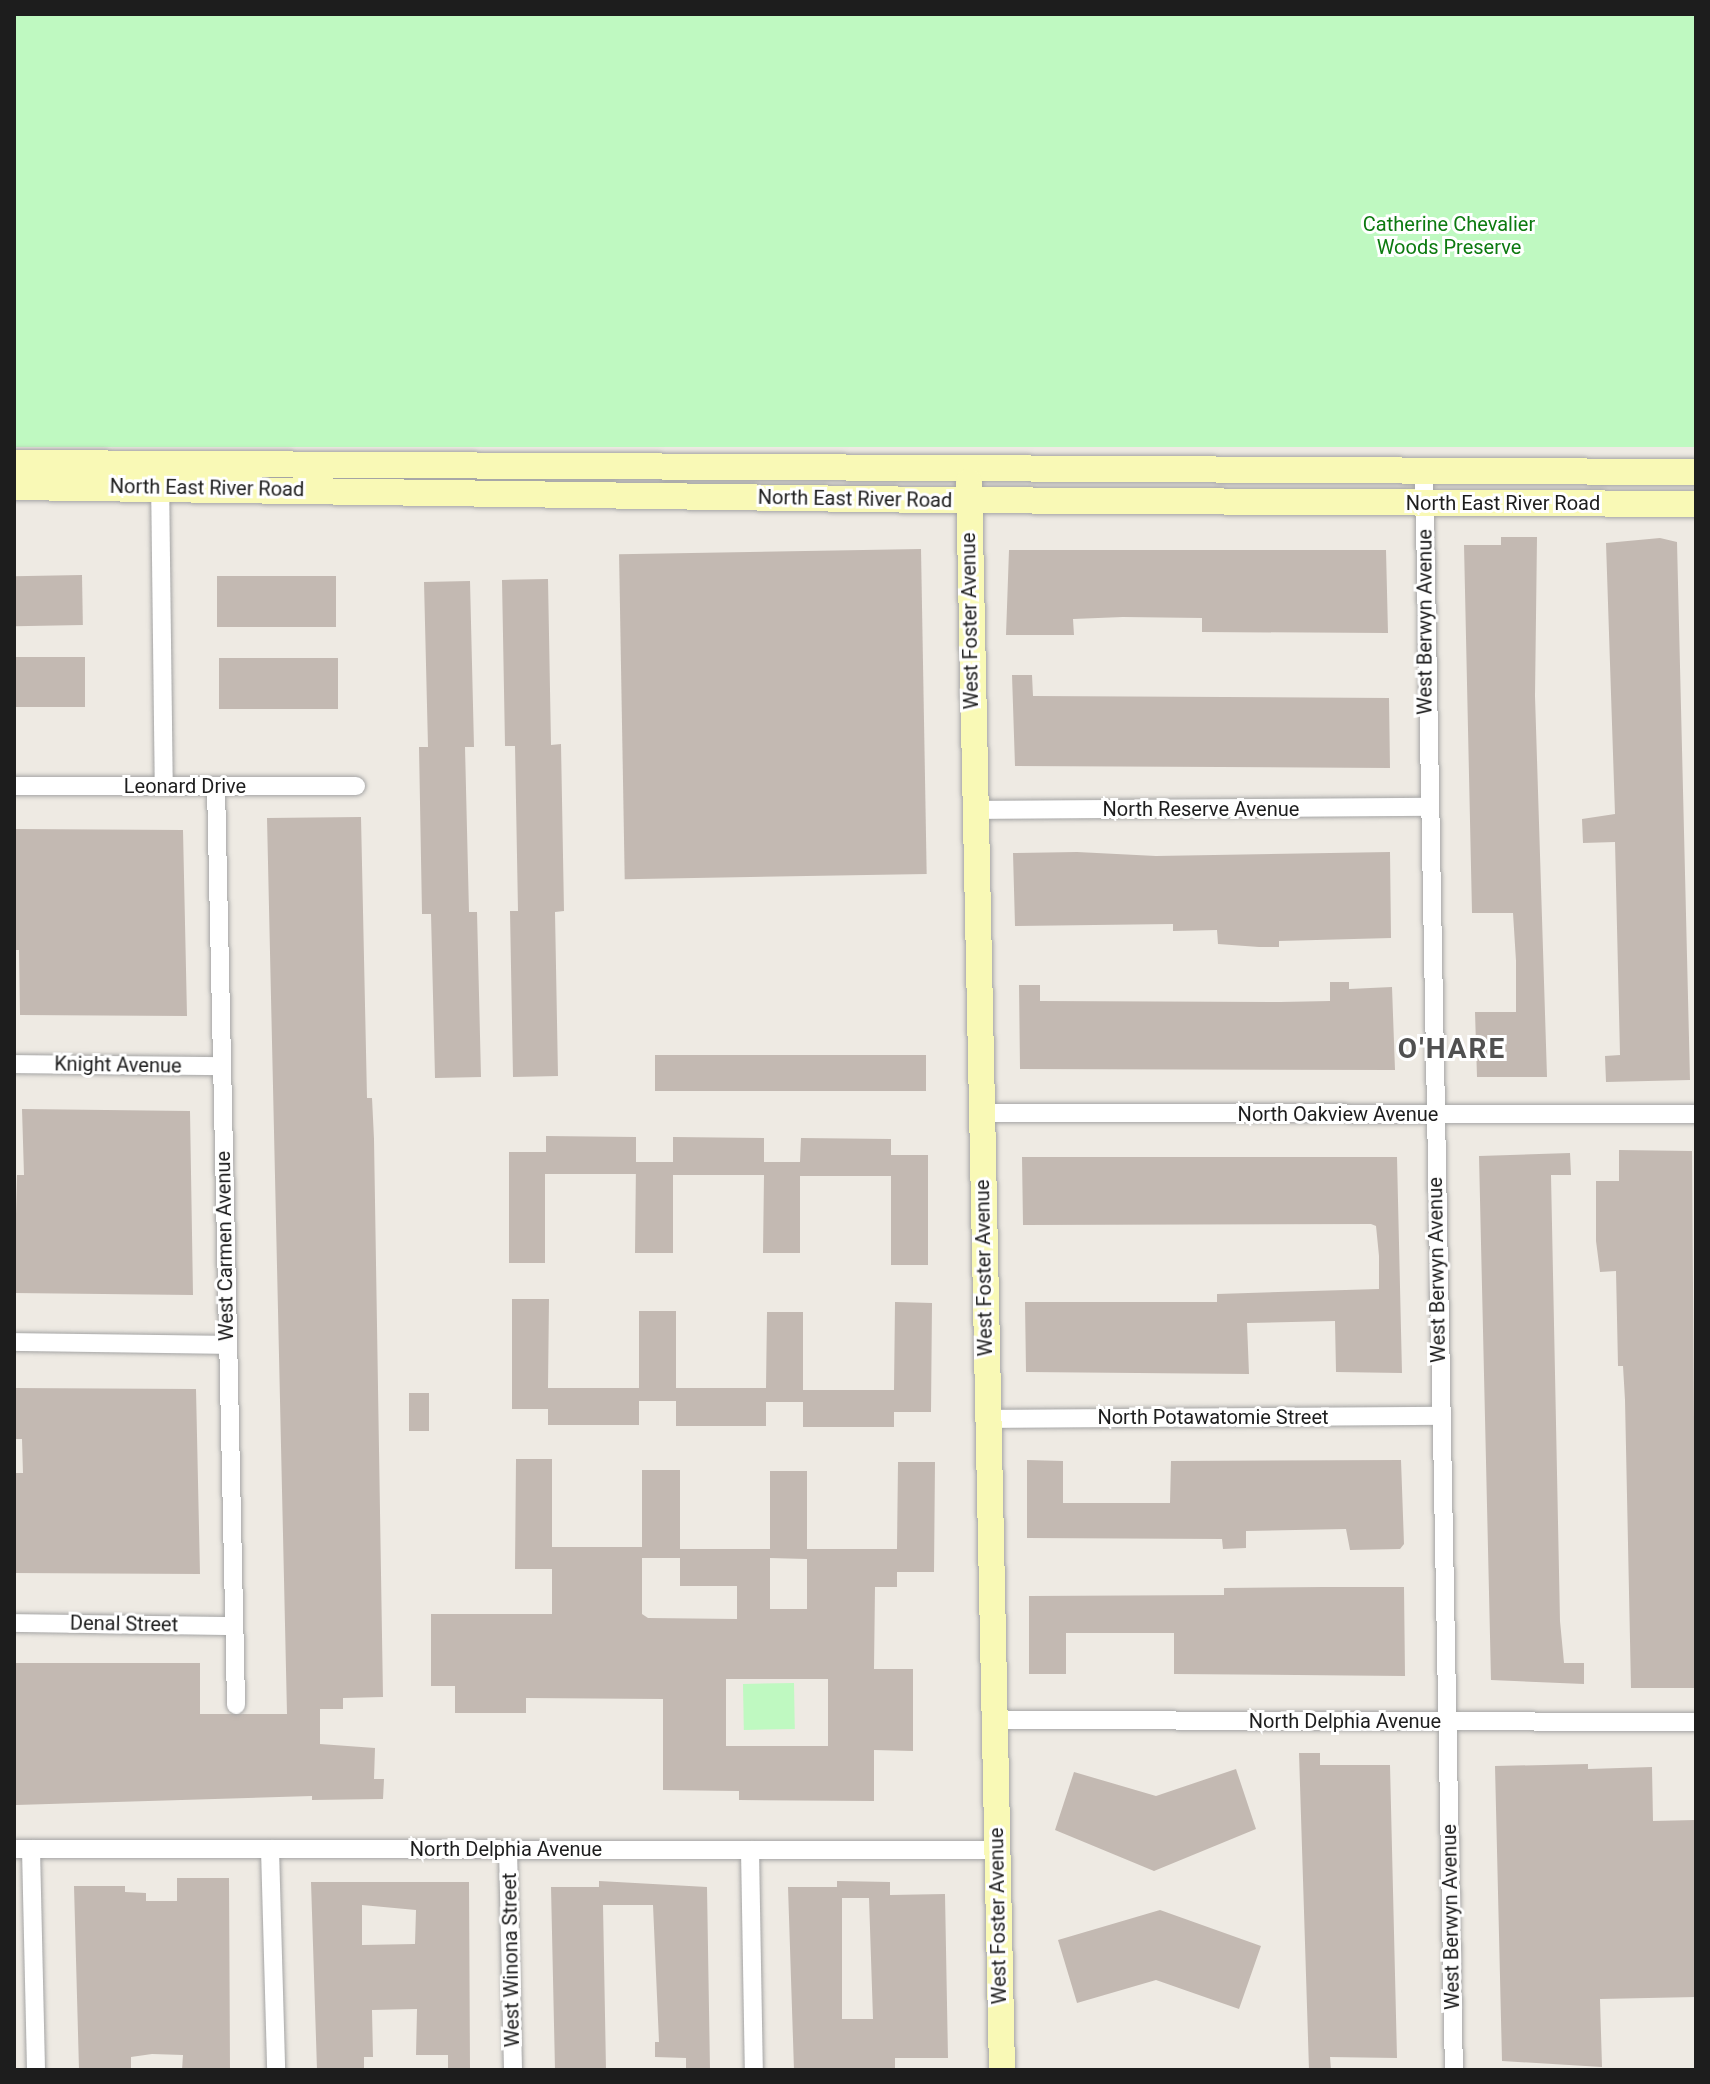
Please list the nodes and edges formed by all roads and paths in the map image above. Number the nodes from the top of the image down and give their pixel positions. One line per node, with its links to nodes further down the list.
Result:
1 (14, 463): 5 (main road, North East River Road)
2 (969, 467): 3 (main road, North East River Road); 5 (main road, North East River Road); 7 (main road, West Foster Avenue)
3 (1424, 469): 4 (main road, North East River Road); 8 (street, West Berwyn Avenue)
4 (1696, 472)
5 (160, 476): 6 (main road, North East River Road); 7 (main road, North East River Road); 11 (street)
6 (14, 487)
7 (969, 500): 8 (main road, North East River Road); 15 (main road, West Foster Avenue)
8 (1424, 503): 9 (main road, North East River Road); 14 (street, West Berwyn Avenue)
9 (1696, 504)
10 (14, 786): 11 (street, Leonard Drive)
11 (164, 786): 12 (street, Leonard Drive)
12 (216, 786): 13 (street, Leonard Drive); 17 (street, West Carmen Avenue)
13 (356, 786)
14 (1427, 807): 15 (street, North Reserve Avenue); 20 (street, West Berwyn Avenue)
15 (974, 810): 18 (main road, West Foster Avenue)
16 (14, 1064): 17 (street, Knight Avenue)
17 (221, 1066): 22 (street, West Carmen Avenue)
18 (981, 1113): 20 (street, North Oakview Avenue); 24 (main road, West Foster Avenue)
19 (1696, 1114): 20 (street, North Oakview Avenue)
20 (1434, 1115): 23 (street, West Berwyn Avenue)
21 (14, 1342): 22 (street)
22 (227, 1345): 26 (street, West Carmen Avenue)
23 (1439, 1416): 24 (street, North Potawatomie Street); 29 (street, West Berwyn Avenue)
24 (987, 1419): 28 (main road, West Foster Avenue)
25 (14, 1623): 26 (street, Denal Street)
26 (234, 1626): 27 (street, West Carmen Avenue)
27 (236, 1705)
28 (994, 1720): 29 (street, North Delphia Avenue); 35 (main road, West Foster Avenue)
29 (1447, 1721): 30 (street, North Delphia Avenue); 41 (street, West Berwyn Avenue)
30 (1696, 1722)
31 (22, 1849): 32 (street, North Delphia Avenue); 36 (street)
32 (270, 1849): 33 (street, North Delphia Avenue); 37 (street)
33 (508, 1849): 34 (street, North Delphia Avenue); 38 (street, West Winona Street)
34 (750, 1850): 35 (street, North Delphia Avenue); 39 (street)
35 (997, 1850): 40 (main road, West Foster Avenue)
36 (36, 2070)
37 (276, 2070)
38 (513, 2070)
39 (754, 2070)
40 (1002, 2070)
41 (1454, 2070)

